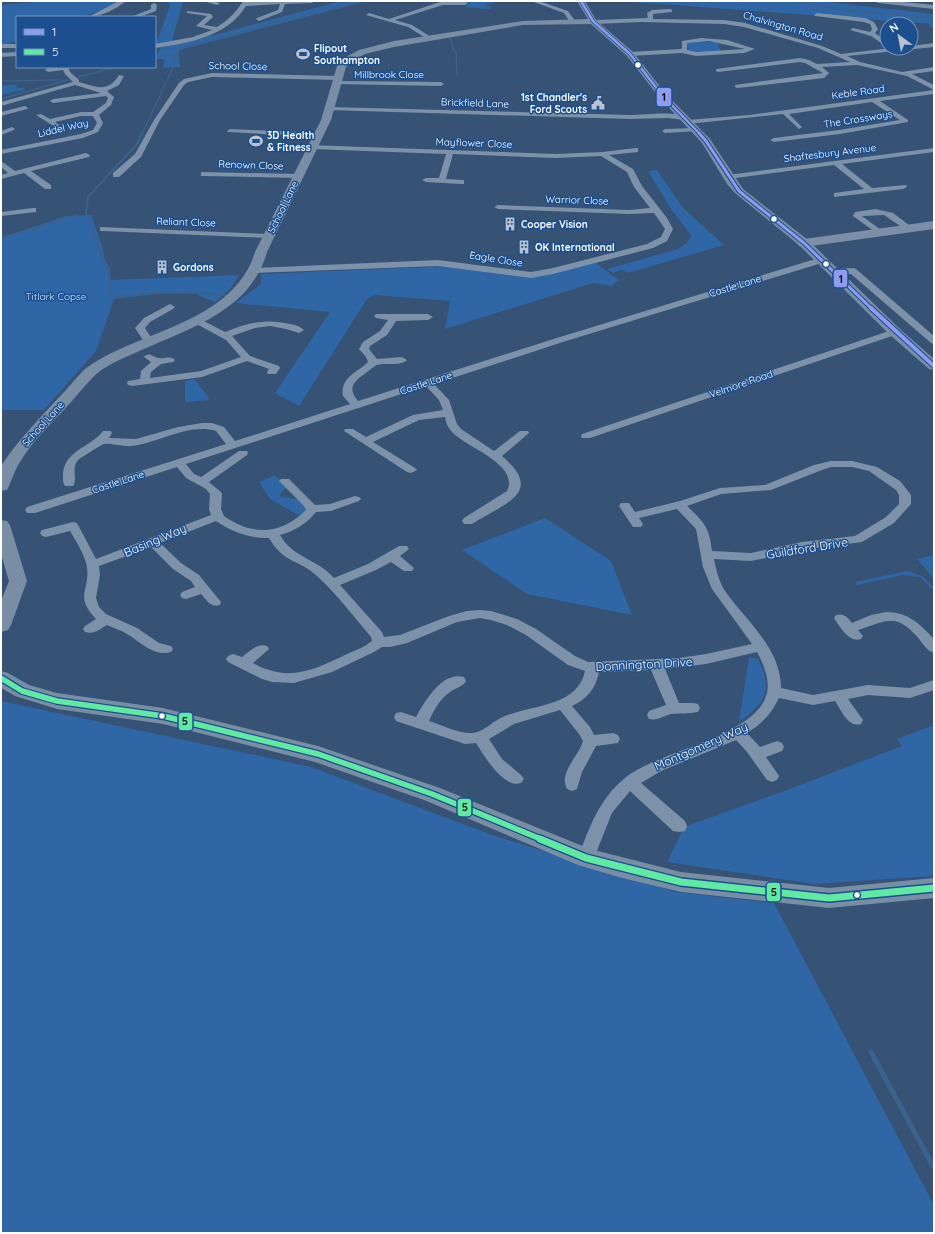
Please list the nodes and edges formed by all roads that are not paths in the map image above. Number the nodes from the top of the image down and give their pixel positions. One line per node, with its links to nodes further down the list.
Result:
1 (123, 1): 20 (street)
2 (205, 1): 9 (street)
3 (312, 1): 10 (street)
4 (534, 1): 25 (street)
5 (582, 1): 26 (street)
6 (878, 1): 13 (street)
7 (245, 2): 8 (street); 27 (street)
8 (272, 2): 10 (street)
9 (217, 3)
10 (283, 3): 22 (street)
11 (466, 3): 23 (street)
12 (151, 6): 21 (street)
13 (934, 7)
14 (670, 11): 24 (street)
15 (189, 12): 17 (street)
16 (369, 14): 23 (street)
17 (209, 15): 18 (street); 27 (street)
18 (216, 15)
19 (817, 15): 29 (street)
20 (94, 16)
21 (137, 16)
22 (261, 17)
23 (390, 20): 31 (street)
24 (651, 20): 26 (street, Chalvington Road); 43 (street, Chalvington Road)
25 (572, 21): 26 (street, School Lane); 31 (street, School Lane)
26 (594, 21): 41 (street)
27 (219, 30): 36 (street)
28 (853, 30): 29 (street)
29 (873, 32): 30 (street); 32 (street)
30 (879, 32)
31 (429, 38): 54 (street, School Lane)
32 (879, 38)
33 (15, 44): 35 (street)
34 (934, 45): 37 (street)
35 (1, 46)
36 (156, 46)
37 (919, 47)
38 (682, 51): 38 (street); 41 (street)
39 (879, 51): 43 (street)
40 (16, 54): 42 (street)
41 (630, 54): 70 (street)
42 (1, 56)
43 (841, 56): 44 (street, Chalvington Road)
44 (858, 63): 45 (street); 50 (street, Chalvington Road)
45 (816, 66): 49 (street); 57 (street)
46 (65, 68): 48 (street); 55 (street)
47 (934, 69): 50 (street)
48 (48, 70)
49 (718, 70)
50 (903, 74): 58 (street, Chalvington Road)
51 (181, 76): 52 (street)
52 (190, 78): 54 (street, School Close); 92 (street)
53 (109, 80): 59 (street)
54 (338, 81): 56 (street, Millbrook Close); 65 (street, School Lane)
55 (76, 83): 59 (street); 63 (street)
56 (441, 84)
57 (737, 86)
58 (934, 88)
59 (104, 92): 62 (street); 68 (street, Liddel Way)
60 (934, 92): 61 (street, Keble Road)
61 (873, 100): 66 (street, Keble Road); 79 (street, The Crossways)
62 (53, 101)
63 (1, 104)
64 (25, 108): 67 (street)
65 (330, 109): 70 (street, Brickfield Lane); 78 (street, School Lane)
66 (784, 112): 70 (street, Keble Road); 72 (street)
67 (1, 114)
68 (95, 114): 71 (street); 83 (street, Liddel Way)
69 (39, 115): 71 (street)
70 (686, 120): 75 (street); 95 (street)
71 (49, 121): 73 (street)
72 (799, 127)
73 (60, 128)
74 (12, 129): 77 (street)
75 (665, 131)
76 (230, 132): 78 (street)
77 (1, 133)
78 (319, 134): 80 (street, School Lane)
79 (774, 140)
80 (312, 147): 84 (street, Mayflower Close); 93 (street, School Lane)
81 (635, 150): 85 (street, Mayflower Close)
82 (934, 150): 88 (street, Shaftesbury Avenue)
83 (1, 152)
84 (450, 152): 85 (street, Mayflower Close); 97 (street)
85 (603, 154): 105 (street, Eagle Close)
86 (86, 155): 89 (street)
87 (1, 163): 90 (street)
88 (836, 163): 95 (street, Shaftesbury Avenue); 101 (street)
89 (26, 171): 90 (street); 99 (street)
90 (13, 173): 94 (street)
91 (204, 174): 93 (street, Renown Close)
92 (116, 175)
93 (298, 176): 111 (street, School Lane)
94 (1, 177)
95 (728, 177): 112 (street)
96 (426, 180): 97 (street)
97 (442, 181): 98 (street)
98 (461, 182)
99 (47, 183)
100 (903, 187): 101 (street)
101 (871, 190): 102 (street)
102 (837, 195)
103 (498, 207): 105 (street, Warrior Close)
104 (33, 210): 106 (street)
105 (656, 210): 114 (street, Eagle Close)
106 (1, 214)
107 (934, 225): 108 (main road)
108 (909, 228): 110 (main road); 110 (street)
109 (103, 230): 111 (street, Reliant Close)
110 (878, 232): 112 (main road)
111 (269, 236): 114 (street, School Lane)
112 (804, 243): 113 (street)
113 (822, 260): 115 (street); 134 (street, Castle Lane)
114 (254, 271): 120 (street, School Lane)
115 (834, 272): 122 (street); 125 (street)
116 (170, 308): 124 (street)
117 (379, 316): 119 (street)
118 (428, 317): 119 (street)
119 (394, 318): 129 (street)
120 (196, 320): 123 (street); 124 (street, School Lane)
121 (299, 330): 123 (street)
122 (895, 332): 130 (street); 139 (street, Velmore Road)
123 (226, 335): 126 (street)
124 (148, 341): 151 (street, School Lane)
125 (934, 341)
126 (247, 358): 131 (street); 132 (street)
127 (170, 360): 132 (street)
128 (403, 360): 129 (street)
129 (373, 362): 135 (street)
130 (934, 366)
131 (272, 372)
132 (145, 380): 133 (street)
133 (132, 383)
134 (428, 383): 135 (street, Castle Lane); 136 (street)
135 (357, 406): 141 (street, Castle Lane)
136 (448, 413): 140 (street); 143 (street)
137 (349, 431): 140 (street)
138 (524, 433): 143 (street)
139 (586, 436)
140 (366, 442): 147 (street)
141 (233, 445): 145 (street, Castle Lane); 150 (street)
142 (243, 453): 146 (street)
143 (495, 456): 158 (street)
144 (215, 457): 146 (street)
145 (178, 462): 149 (street); 155 (street, Castle Lane)
146 (229, 463): 149 (street)
147 (410, 470)
148 (285, 481): 154 (street)
149 (202, 482): 157 (street)
150 (69, 484)
151 (1, 486)
152 (355, 499): 154 (street)
153 (679, 504): 156 (street, Guildford Drive); 164 (street); 164 (street, Guildford Drive)
154 (312, 509): 161 (street)
155 (32, 510)
156 (631, 515)
157 (218, 516): 161 (street); 162 (street, Basing Way)
158 (468, 521)
159 (1, 525): 174 (street)
160 (46, 533): 166 (street)
161 (273, 534): 168 (street)
162 (153, 543): 166 (street, Basing Way); 169 (street)
163 (403, 549): 165 (street)
164 (707, 555): 177 (street)
165 (391, 556): 167 (street); 168 (street)
166 (92, 564): 173 (street)
167 (408, 568)
168 (331, 584): 176 (street)
169 (204, 588): 170 (street); 171 (street)
170 (186, 595)
171 (215, 602)
172 (841, 618): 178 (street)
173 (106, 619): 175 (street); 179 (street)
174 (1, 625)
175 (90, 629)
176 (379, 642): 180 (street, Donnington Drive); 182 (street, Donnington Drive)
177 (761, 647): 181 (street, Donnington Drive); 186 (street)
178 (934, 648)
179 (166, 649)
180 (262, 649)
181 (656, 665): 182 (street, Donnington Drive); 189 (street)
182 (593, 667): 188 (street)
183 (1, 678): 206 (street)
184 (459, 681): 194 (street)
185 (934, 685): 187 (street)
186 (775, 692): 187 (street); 195 (street, Montgomery Way)
187 (838, 696): 193 (street)
188 (563, 704): 196 (street); 198 (street)
189 (674, 708): 190 (street); 191 (street)
190 (693, 708)
191 (654, 715)
192 (401, 717): 194 (street)
193 (856, 720)
194 (420, 723): 196 (street)
195 (738, 732): 200 (street); 203 (street, Montgomery Way)
196 (480, 738): 202 (street)
197 (613, 739): 198 (street)
198 (590, 741): 204 (street)
199 (778, 747): 200 (street)
200 (758, 754): 201 (street)
201 (772, 776)
202 (516, 779)
203 (630, 782): 205 (street); 206 (street, Montgomery Way)
204 (572, 785)
205 (679, 826)
206 (586, 858): 207 (street)
207 (934, 888)

